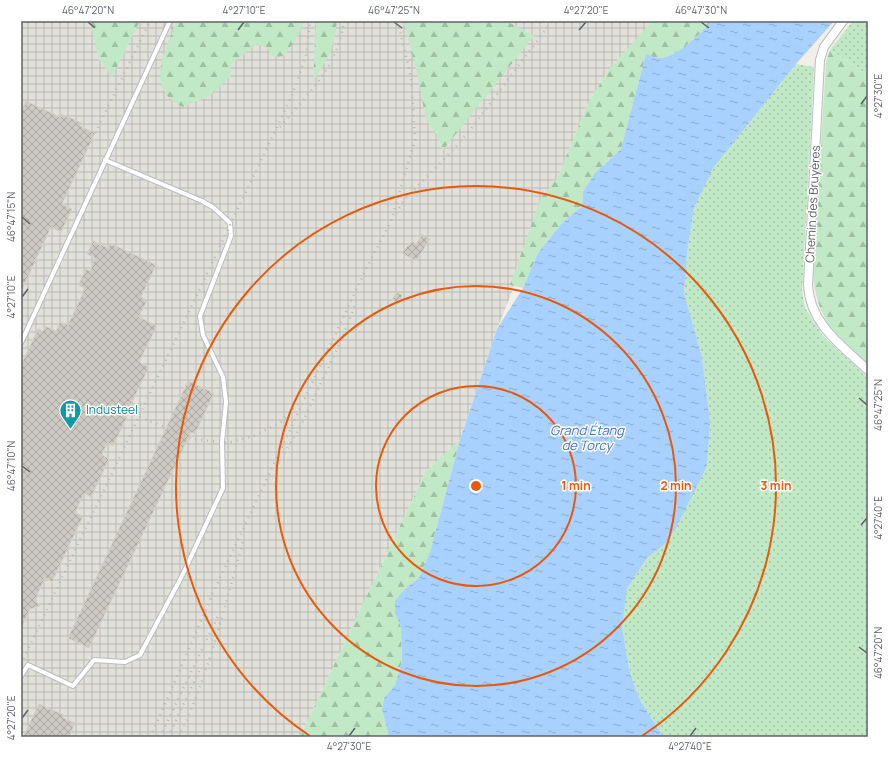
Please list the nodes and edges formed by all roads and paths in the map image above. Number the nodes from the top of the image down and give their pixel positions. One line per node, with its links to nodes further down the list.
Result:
1 (170, 21): 3 (lane)
2 (843, 21): 5 (street, Chemin des Bruyères)
3 (105, 160): 4 (lane); 6 (lane)
4 (21, 344)
5 (868, 370)
6 (21, 676)

